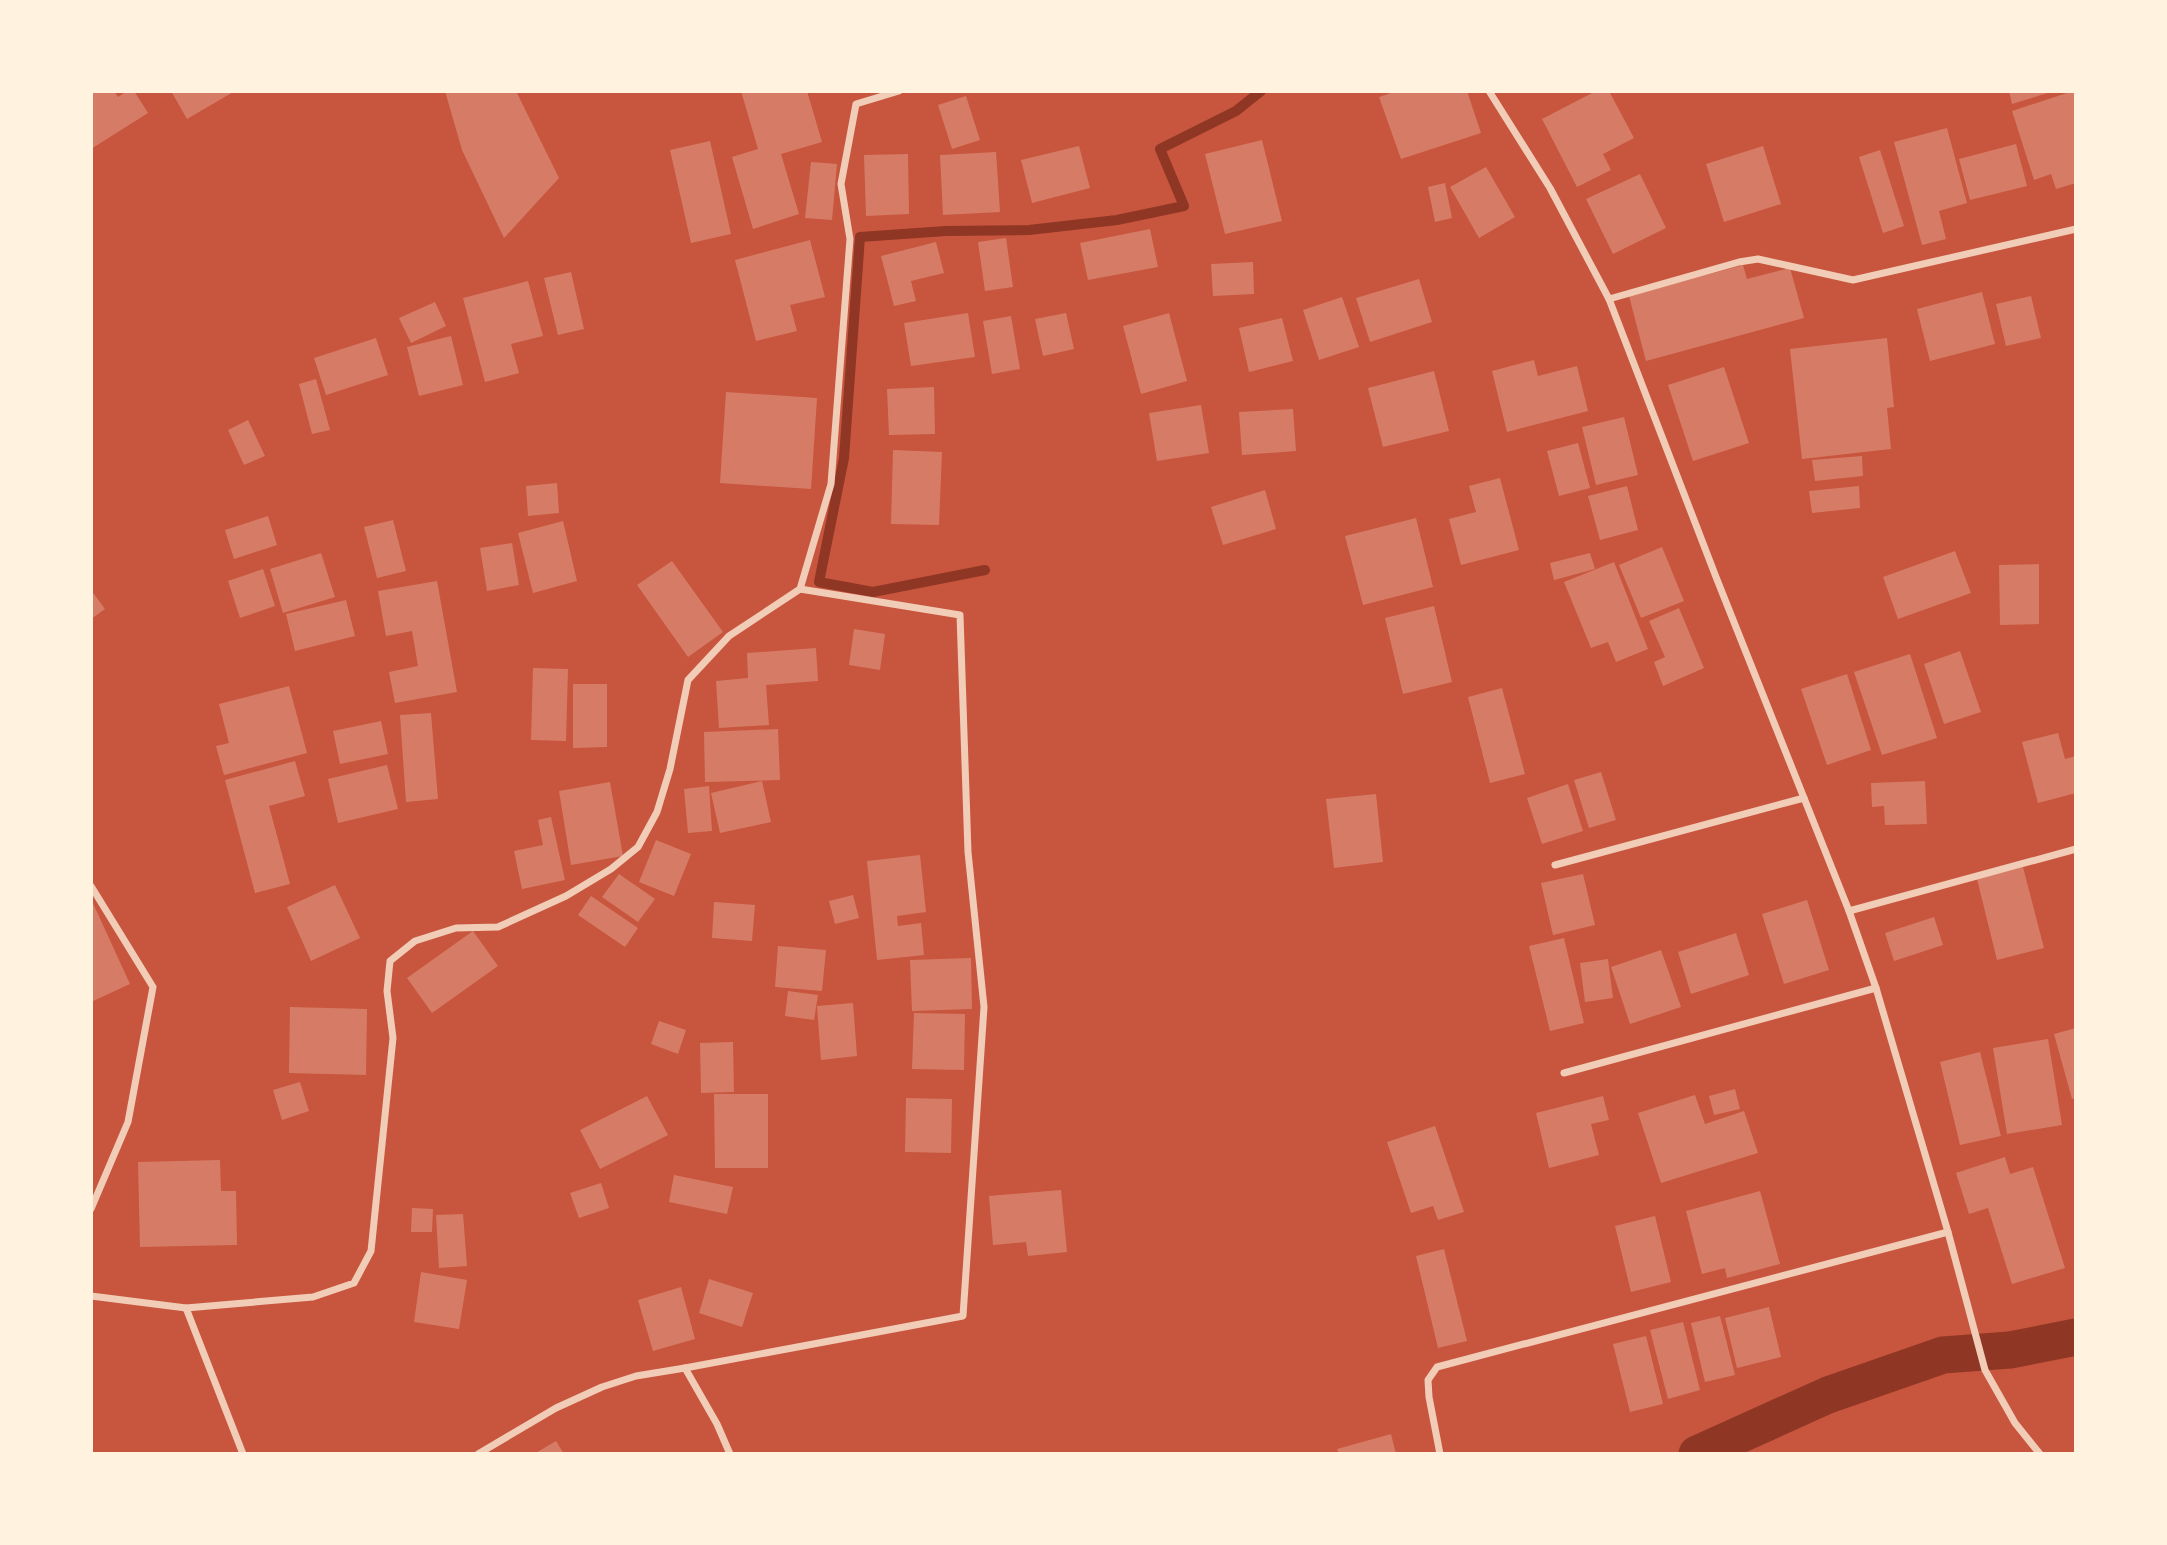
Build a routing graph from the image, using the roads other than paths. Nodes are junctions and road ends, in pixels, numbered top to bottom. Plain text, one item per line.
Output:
1 (899, 91) edge
2 (1489, 91) edge
3 (2076, 229) edge
4 (1609, 299) junction
5 (800, 589) junction
6 (1804, 798) junction
7 (2076, 849) edge
8 (1555, 865) dead end
9 (91, 886) edge
10 (1849, 911) junction
11 (1875, 988) junction
12 (1563, 1073) dead end
13 (91, 1209) edge
14 (1948, 1233) junction
15 (91, 1296) edge
16 (186, 1308) junction
17 (685, 1368) junction
18 (243, 1454) edge
19 (480, 1454) edge
20 (730, 1454) edge
21 (1440, 1454) edge
22 (2040, 1454) edge

1 - 5 street
2 - 4 street
3 - 4 street
4 - 6 street
5 - 16 street
5 - 17 street
6 - 8 street
6 - 10 street
7 - 10 street
9 - 13 street
10 - 11 street
11 - 12 street
11 - 14 street
14 - 21 street
14 - 22 street
15 - 16 street
16 - 18 street
17 - 19 street
17 - 20 street

